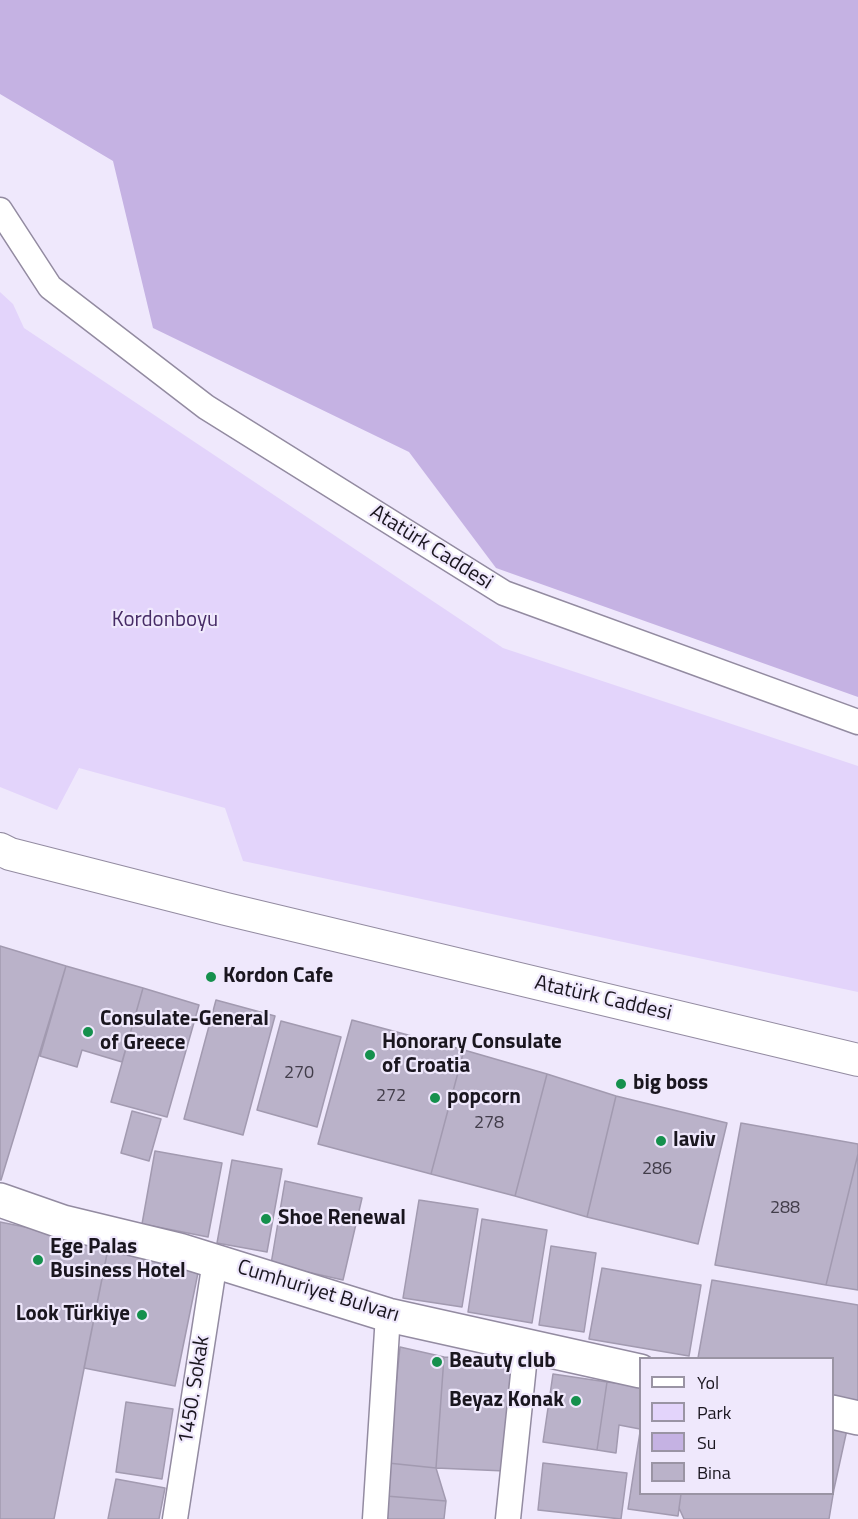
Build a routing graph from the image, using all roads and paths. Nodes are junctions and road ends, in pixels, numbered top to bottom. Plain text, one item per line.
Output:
1 (0, 210) edge
2 (858, 722) edge
3 (3, 861) edge
4 (858, 1060) edge
5 (0, 1200) edge
6 (215, 1261) junction
7 (388, 1315) junction
8 (526, 1346) junction
9 (639, 1371) edge
10 (834, 1412) edge
11 (858, 1418) edge
12 (175, 1519) edge
13 (375, 1519) edge
14 (508, 1519) edge

1 - 2 street, Atatürk Caddesi
3 - 4 street, Atatürk Caddesi
5 - 6 street, Cumhuriyet Bulvarı
6 - 7 street, Cumhuriyet Bulvarı
6 - 12 street, 1450. Sokak
7 - 8 street, Cumhuriyet Bulvarı
7 - 13 street
8 - 9 street, Cumhuriyet Bulvarı
8 - 14 street
10 - 11 street

